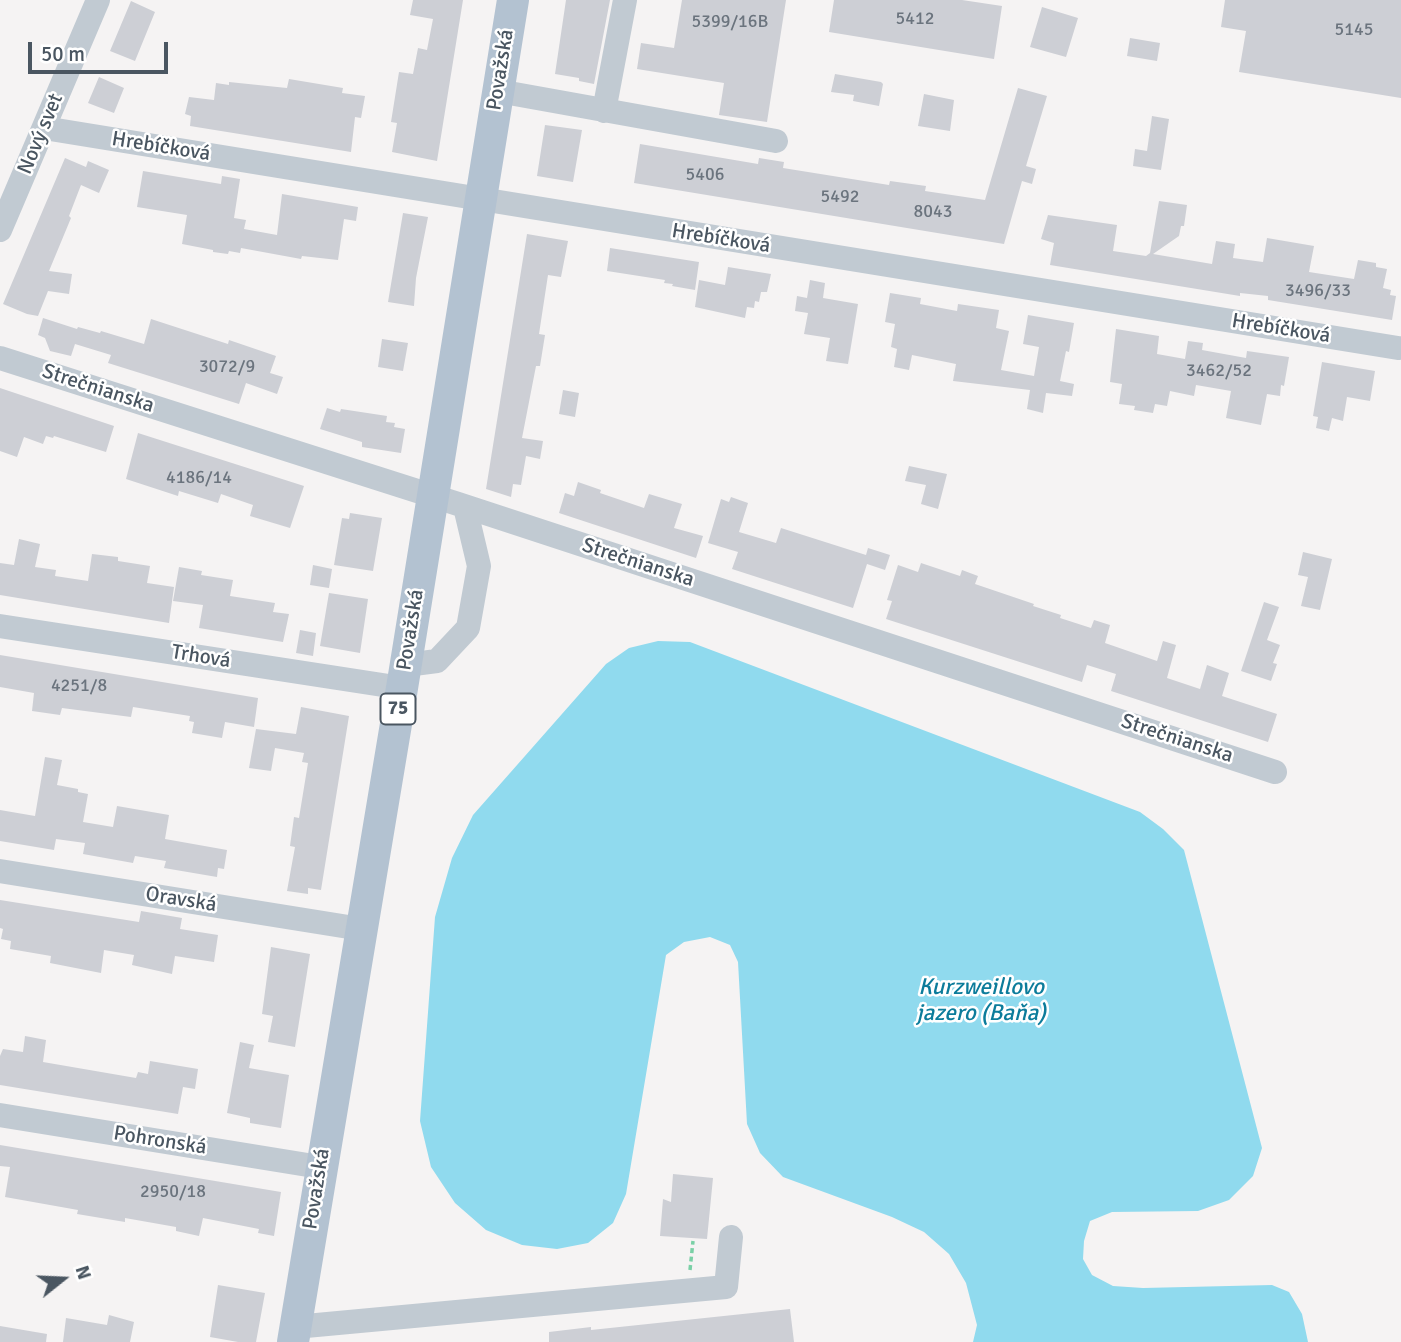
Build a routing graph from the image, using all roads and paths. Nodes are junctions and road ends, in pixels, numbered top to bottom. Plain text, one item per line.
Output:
1 (98, 0) edge
2 (513, 0) edge
3 (625, 0) edge
4 (498, 91) junction
5 (604, 111) junction
6 (44, 128) junction
7 (776, 141) dead end
8 (480, 200) junction
9 (0, 230) edge
10 (1398, 348) dead end
11 (0, 358) edge
12 (433, 496) junction
13 (465, 507) junction
14 (0, 626) edge
15 (404, 676) junction
16 (1275, 772) dead end
17 (0, 871) edge
18 (361, 929) junction
19 (0, 1115) edge
20 (320, 1167) junction
21 (731, 1237) dead end
22 (693, 1241) dead end
23 (687, 1290) junction
24 (294, 1334) edge

1 - 6 street, Nový svet
2 - 4 main road, Považská / 75
3 - 5 street
4 - 5 street
4 - 8 main road, Považská / 75
5 - 7 street
6 - 8 street, Hrebíčková
6 - 9 street, Nový svet
8 - 10 street, Hrebíčková
8 - 12 main road, Považská / 75
11 - 12 street, Strečnianska
12 - 13 street, Strečnianska
12 - 15 main road, Považská / 75
13 - 15 street
13 - 16 street, Strečnianska
14 - 15 street, Trhová
15 - 18 main road, Považská / 75
17 - 18 street, Oravská
18 - 20 main road, Považská / 75
19 - 20 street, Pohronská
20 - 24 main road, Považská / 75
21 - 23 street
22 - 23 path
23 - 24 street

